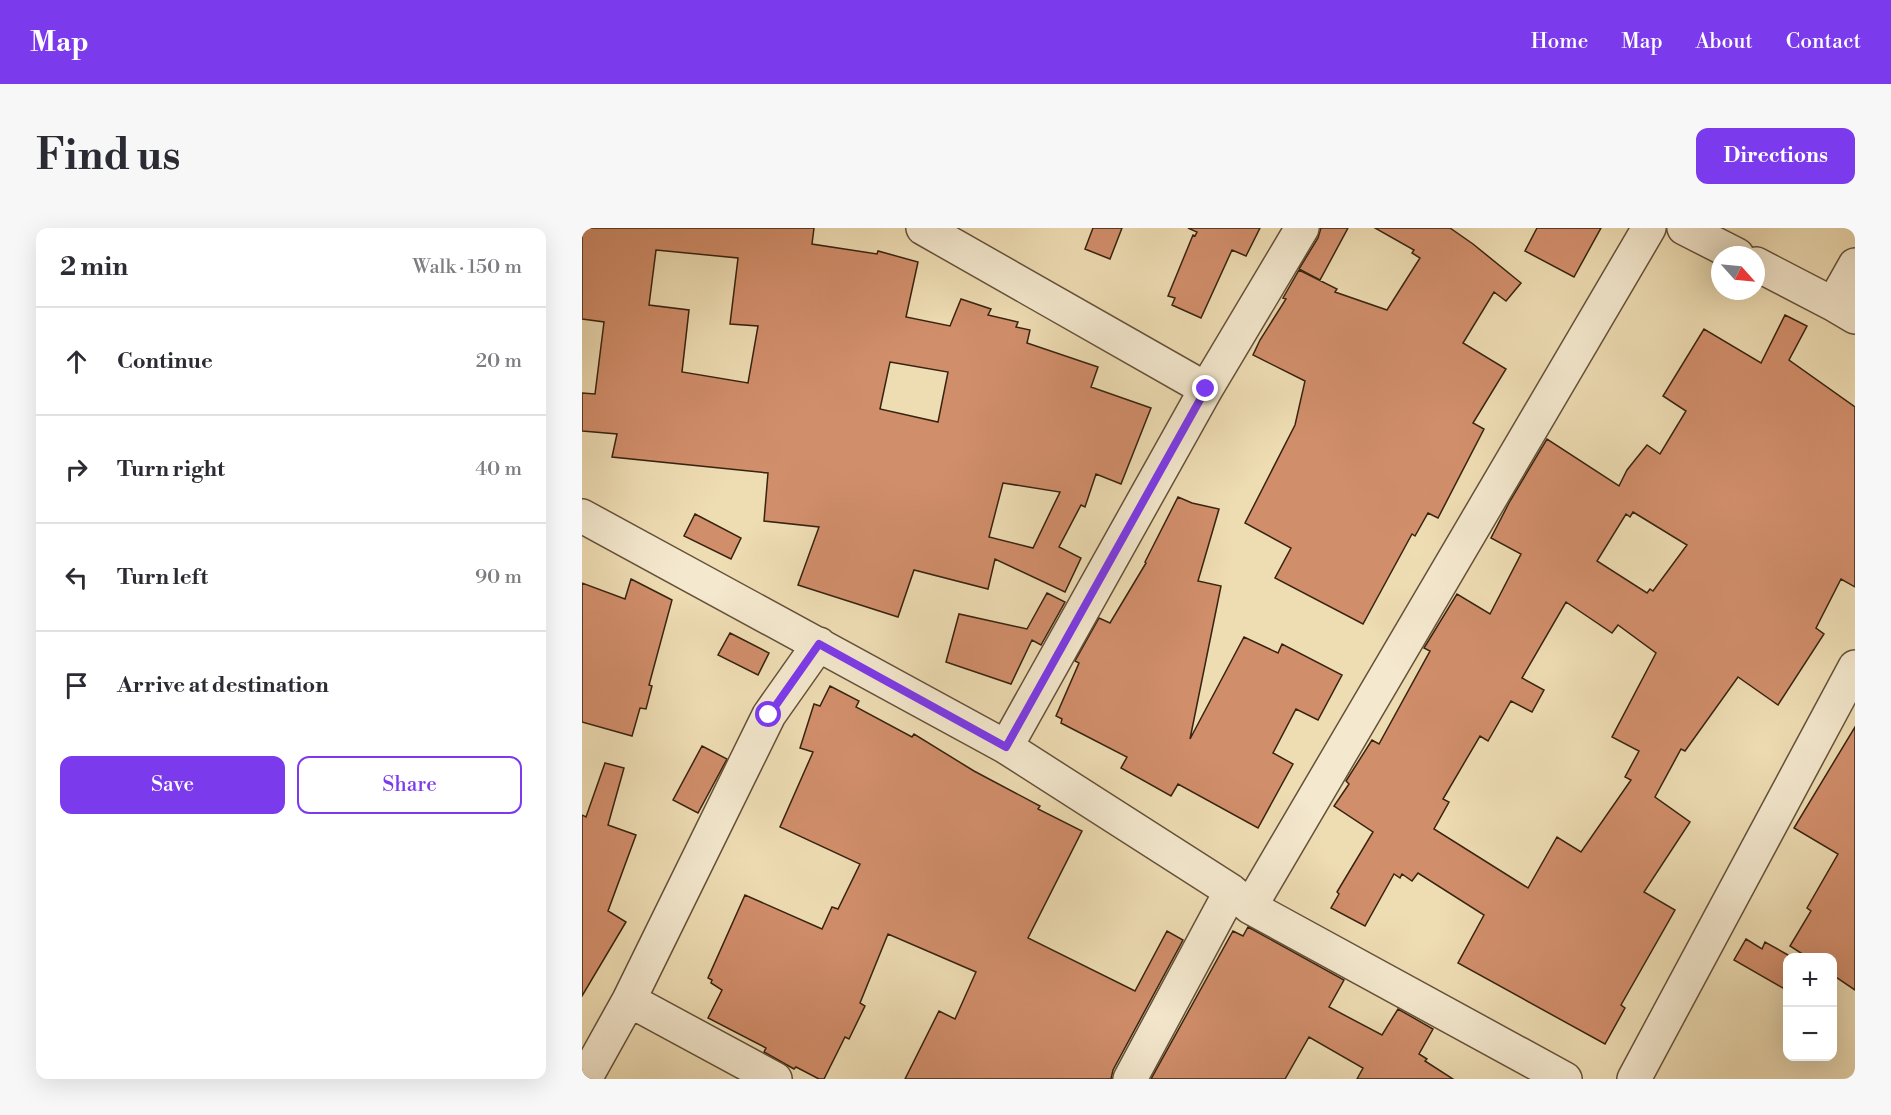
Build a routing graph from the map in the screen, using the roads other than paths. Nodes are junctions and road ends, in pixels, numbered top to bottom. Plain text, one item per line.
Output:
1 (923, 228) edge
2 (1302, 228) edge
3 (1649, 228) edge
4 (1684, 228) edge
5 (1719, 246) edge
6 (1855, 265) edge
7 (1765, 269) edge
8 (1844, 310) edge
9 (1206, 389) junction
10 (582, 516) edge
11 (819, 644) junction
12 (1855, 667) edge
13 (1006, 747) junction
14 (1241, 899) junction
15 (629, 999) junction
16 (585, 1079) edge
17 (775, 1079) edge
18 (1130, 1079) edge
19 (1565, 1079) edge
20 (1634, 1079) edge

1 - 9 street
2 - 9 street
3 - 14 street
4 - 5 street
6 - 8 street
7 - 8 street
9 - 13 street
10 - 11 street
11 - 13 street
11 - 15 street
12 - 20 street
13 - 14 street
14 - 18 street
14 - 19 street
15 - 16 street
15 - 17 street

